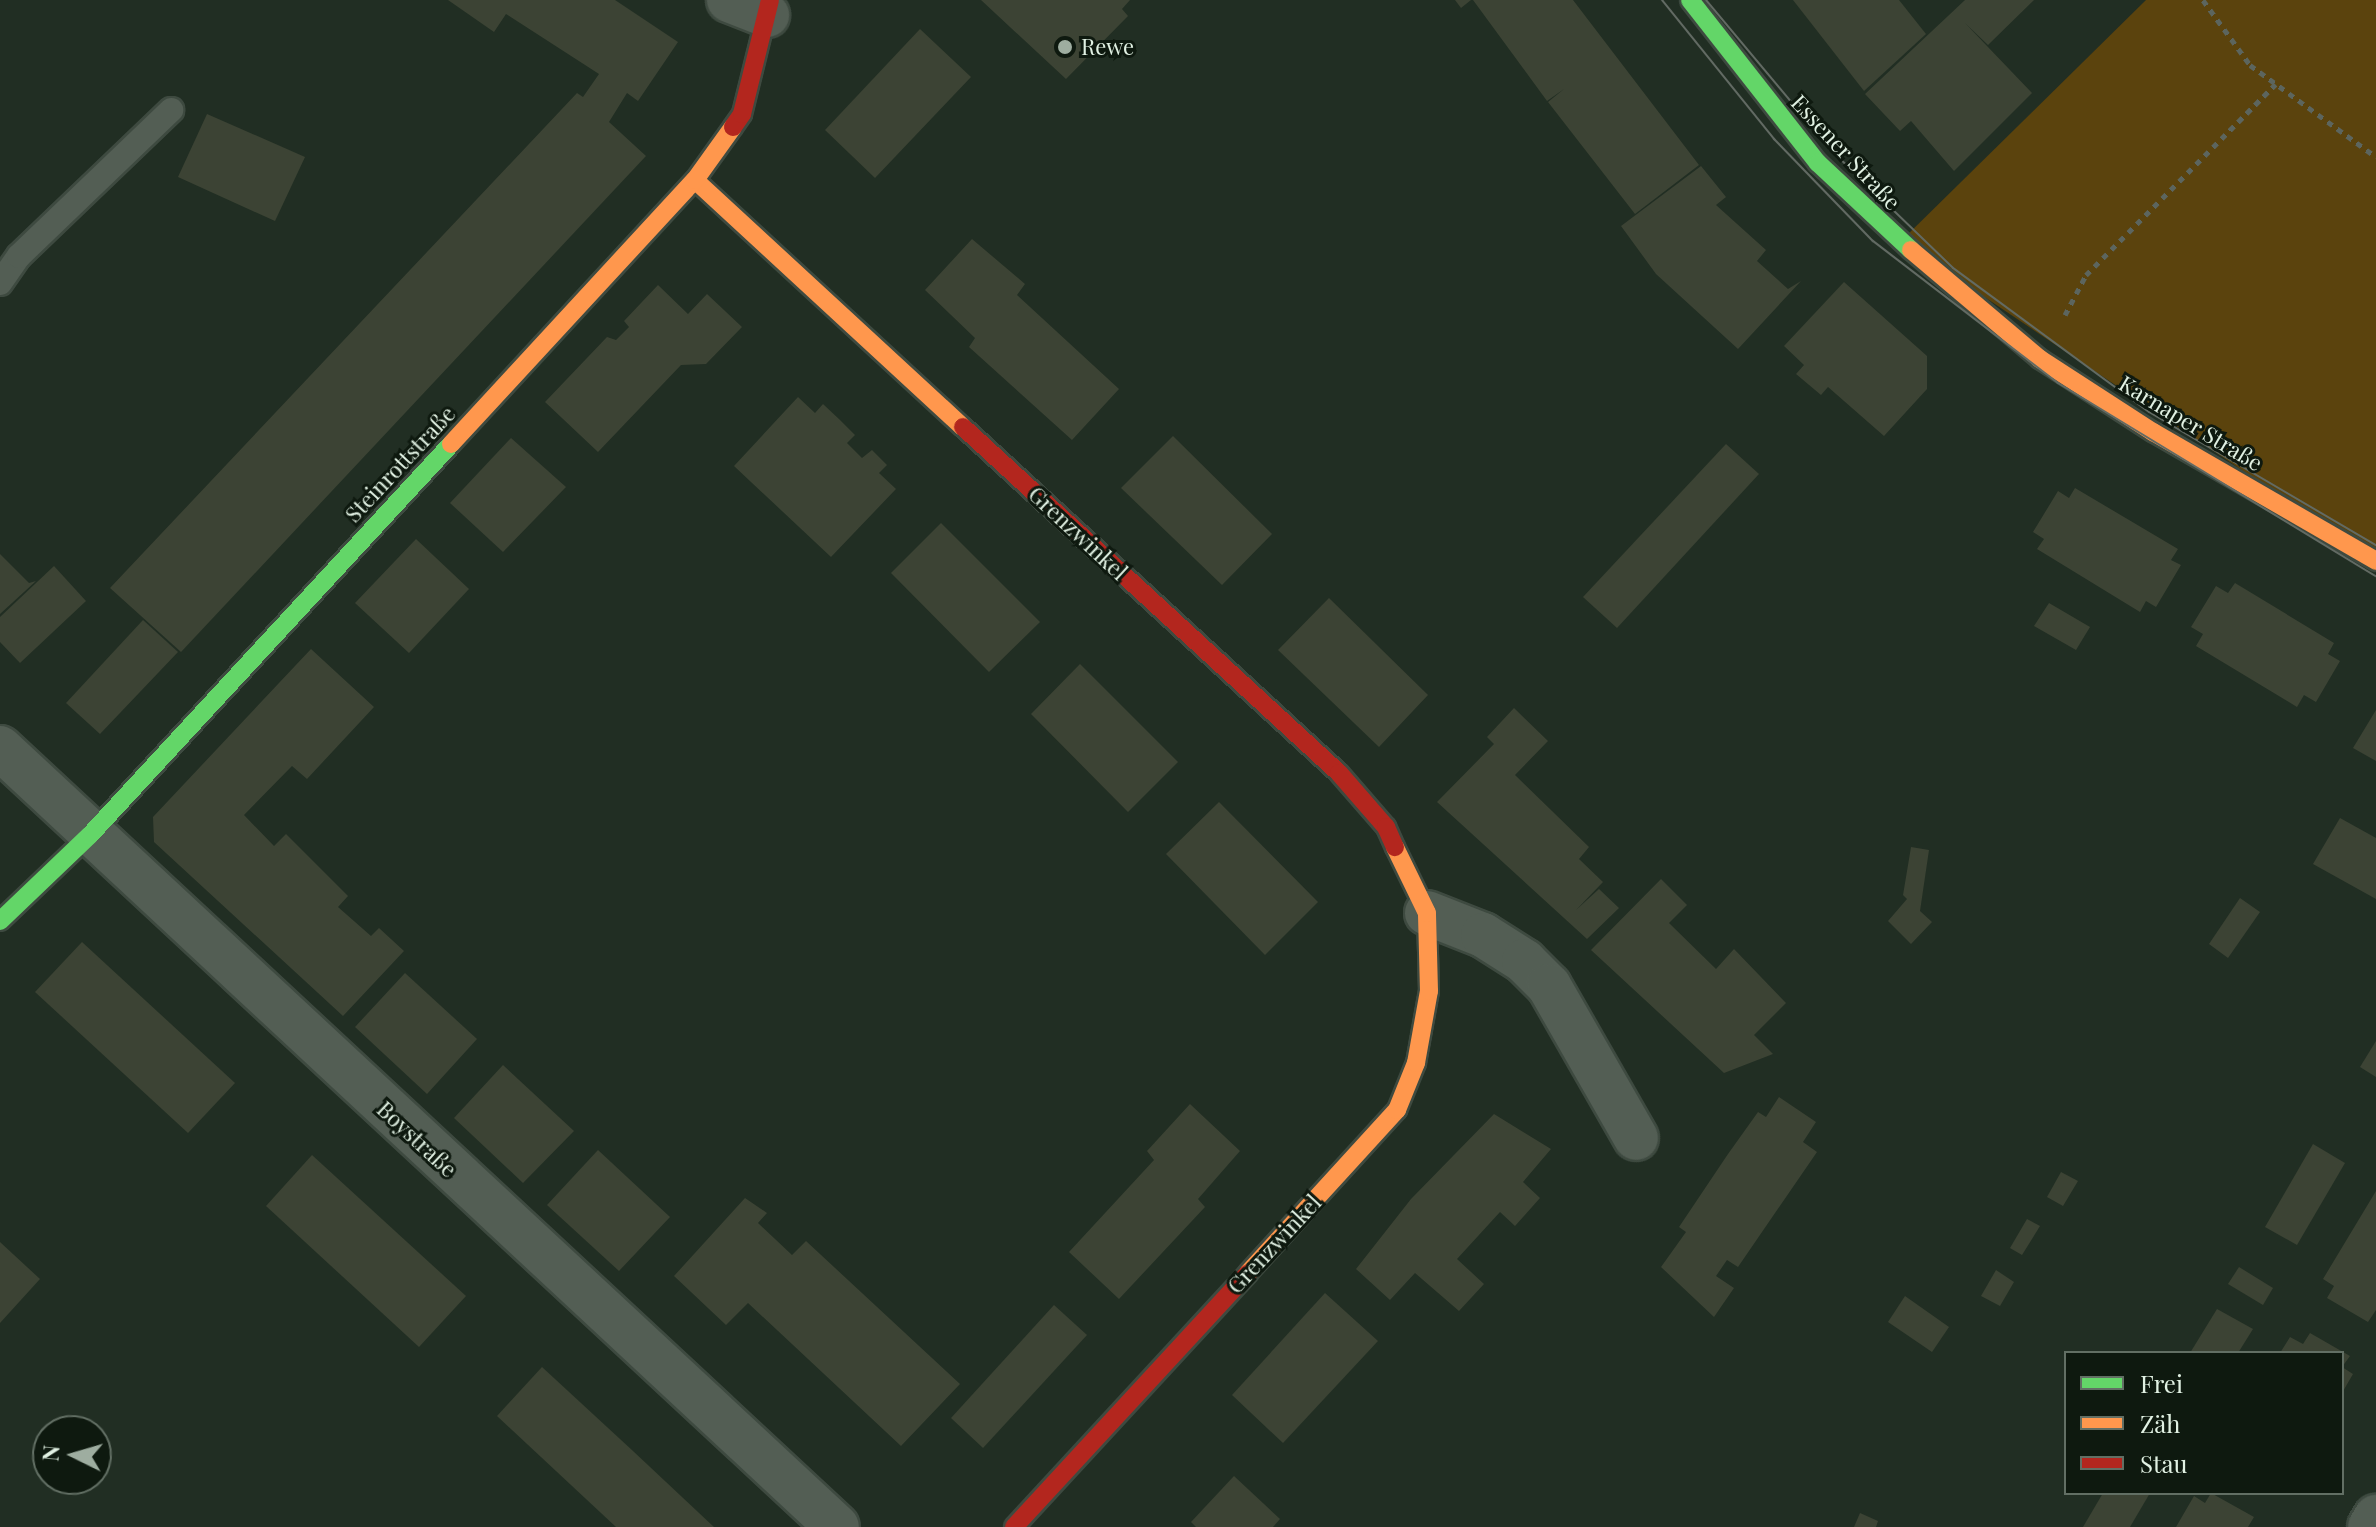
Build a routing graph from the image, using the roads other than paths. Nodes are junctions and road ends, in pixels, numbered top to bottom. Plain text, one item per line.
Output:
1 (1690, 0) edge
2 (755, 5) edge
3 (171, 110) dead end
4 (695, 180) junction
5 (0, 283) edge
6 (1988, 317) joint
7 (2376, 561) edge
8 (0, 748) edge
9 (90, 835) junction
10 (1427, 913) junction
11 (0, 921) edge
12 (1636, 1138) dead end
13 (2376, 1517) edge
14 (837, 1527) edge
15 (1014, 1527) edge
16 (2370, 1527) edge

1 - 6 street, Essener Straße
2 - 4 street, Steinrottstraße
3 - 5 lane
4 - 9 street, Steinrottstraße
4 - 10 street, Grenzwinkel
6 - 7 street, Karnaper Straße
8 - 9 street, Boystraße
9 - 11 street, Steinrottstraße
9 - 14 street, Boystraße
10 - 12 street
10 - 15 street, Grenzwinkel
13 - 16 street

